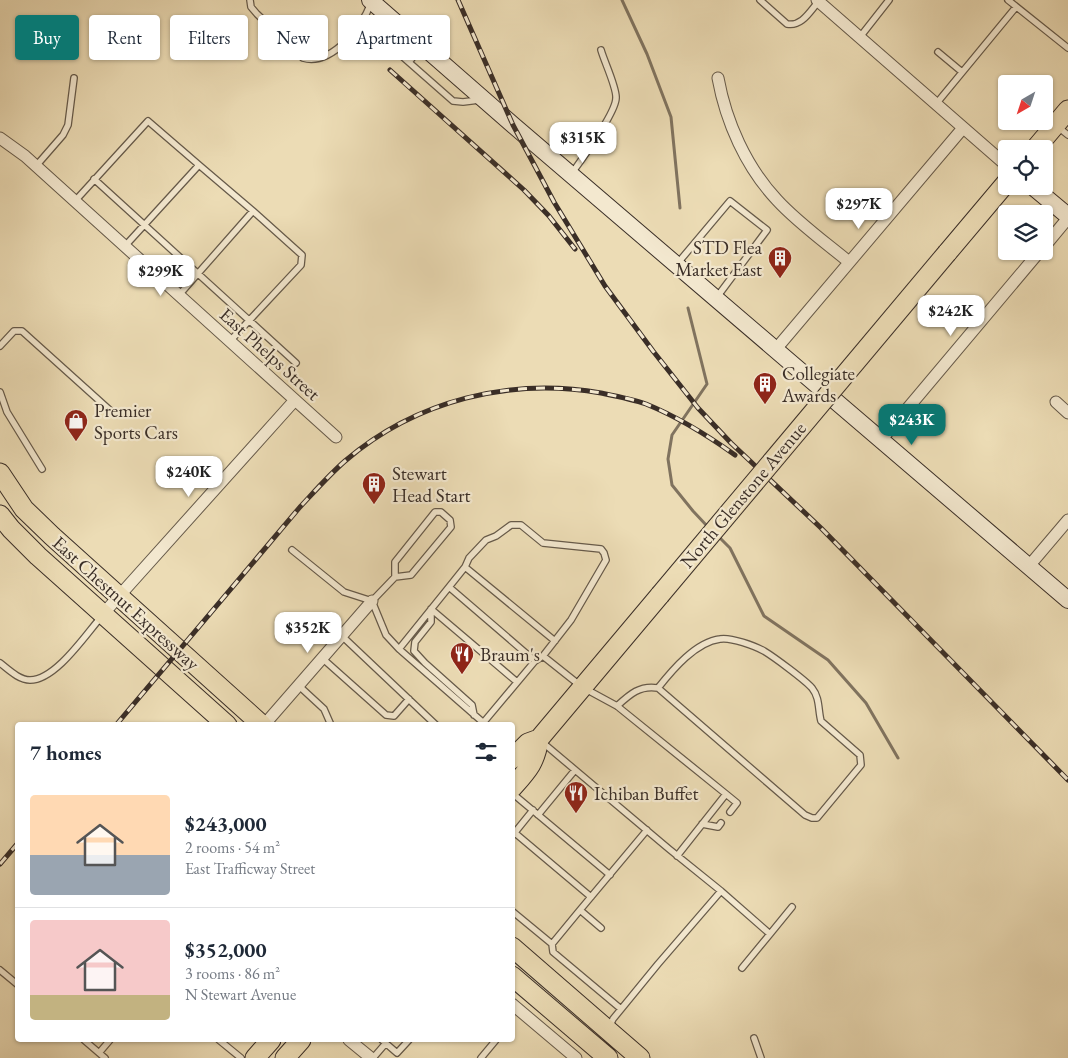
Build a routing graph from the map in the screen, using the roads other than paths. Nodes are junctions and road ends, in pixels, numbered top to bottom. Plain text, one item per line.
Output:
1 (250, 0) edge
2 (760, 0) edge
3 (889, 0) edge
4 (1008, 0) edge
5 (371, 1) edge
6 (818, 1) edge
7 (1016, 7) junction
8 (366, 15) edge
9 (387, 15) edge
10 (860, 37) junction
11 (338, 47) edge
12 (1068, 48) edge
13 (601, 50) dead end
14 (938, 52) dead end
15 (407, 60) edge
16 (438, 60) edge
17 (409, 62) joint
18 (962, 72) junction
19 (74, 78) dead end
20 (718, 78) dead end
21 (483, 99) junction
22 (936, 104) junction
23 (1068, 110) edge
24 (963, 128) junction
25 (1062, 130) edge
26 (0, 138) edge
27 (1048, 140) edge
28 (998, 158) edge
29 (199, 165) junction
30 (36, 166) junction
31 (571, 174) junction
32 (94, 179) junction
33 (998, 192) edge
34 (1042, 195) edge
35 (75, 201) junction
36 (253, 211) junction
37 (1068, 217) edge
38 (144, 225) junction
39 (1053, 236) edge
40 (125, 246) junction
41 (1032, 260) edge
42 (849, 262) junction
43 (676, 264) junction
44 (198, 273) junction
45 (179, 295) junction
46 (716, 298) junction
47 (249, 320) junction
48 (230, 341) junction
49 (0, 346) edge
50 (776, 349) junction
51 (296, 363) dead end
52 (0, 392) edge
53 (295, 400) junction
54 (1056, 402) dead end
55 (113, 413) dead end
56 (1068, 413) edge
57 (336, 437) dead end
58 (881, 440) junction
59 (42, 470) dead end
60 (0, 473) edge
61 (0, 515) edge
62 (1068, 520) edge
63 (292, 550) dead end
64 (1029, 566) junction
65 (465, 567) junction
66 (395, 577) junction
67 (449, 587) junction
68 (118, 598) junction
69 (1068, 600) edge
70 (372, 601) junction
71 (431, 610) junction
72 (103, 614) junction
73 (342, 636) junction
74 (555, 641) junction
75 (399, 649) junction
76 (543, 656) junction
77 (322, 658) junction
78 (535, 661) junction
79 (0, 663) edge
80 (517, 682) junction
81 (298, 685) junction
82 (582, 688) junction
83 (658, 688) junction
84 (409, 699) junction
85 (617, 706) junction
86 (474, 714) junction
87 (224, 722) edge
88 (260, 722) edge
89 (266, 722) edge
90 (330, 722) edge
91 (433, 722) edge
92 (483, 722) edge
93 (487, 722) edge
94 (539, 739) junction
95 (515, 754) edge
96 (575, 770) junction
97 (515, 785) edge
98 (726, 794) junction
99 (515, 795) edge
100 (535, 812) junction
101 (730, 812) dead end
102 (722, 823) dead end
103 (702, 824) junction
104 (647, 830) junction
105 (515, 833) edge
106 (515, 835) edge
107 (677, 856) junction
108 (610, 875) junction
109 (722, 891) junction
110 (591, 896) junction
111 (792, 907) dead end
112 (580, 910) junction
113 (515, 913) edge
114 (602, 928) dead end
115 (770, 934) junction
116 (515, 939) edge
117 (552, 944) junction
118 (515, 951) edge
119 (742, 968) dead end
120 (0, 970) edge
121 (515, 979) edge
122 (15, 982) edge
123 (515, 1007) edge
124 (621, 1010) junction
125 (610, 1032) junction
126 (754, 1038) dead end
127 (86, 1042) edge
128 (108, 1042) edge
129 (222, 1042) edge
130 (268, 1042) edge
131 (352, 1042) edge
132 (384, 1042) edge
133 (407, 1042) edge
134 (494, 1042) edge
135 (99, 1053) junction
136 (105, 1058) edge
137 (242, 1058) edge
138 (255, 1058) edge
139 (372, 1058) edge
140 (481, 1058) edge
141 (576, 1058) edge
142 (608, 1058) edge
143 (640, 1058) edge
144 (762, 1058) edge

1 - 11 lane
2 - 6 lane
3 - 10 lane
4 - 7 lane
5 - 8 lane
5 - 9 main road
6 - 10 street
7 - 12 lane
7 - 18 lane
10 - 22 street
13 - 31 lane
14 - 18 lane
15 - 17 lane
16 - 21 main road
17 - 21 lane
18 - 22 lane
19 - 30 lane
20 - 42 street
21 - 31 main road
22 - 24 street
23 - 25 main road
24 - 28 street
24 - 42 street
25 - 27 main road
26 - 30 street, East Phelps Street
29 - 32 lane
29 - 36 lane
29 - 38 lane
30 - 35 street, East Phelps Street
31 - 43 main road
32 - 35 lane
32 - 38 lane
33 - 82 main road, North Glenstone Avenue, bridge
34 - 37 main road
35 - 40 street, East Phelps Street
36 - 44 lane
36 - 47 lane
37 - 39 street
38 - 40 lane
38 - 44 lane
40 - 45 street, East Phelps Street
41 - 58 street
42 - 50 street
43 - 46 main road
43 - 46 lane
44 - 45 lane
44 - 47 lane
45 - 48 street, East Phelps Street
46 - 50 main road
47 - 48 lane
47 - 51 lane
48 - 53 street, East Phelps Street
49 - 55 lane
50 - 58 main road
52 - 59 lane
53 - 57 street, East Phelps Street
53 - 68 street
54 - 56 street
58 - 64 main road
60 - 68 main road, East Chestnut Expressway
61 - 72 main road, East Chestnut Expressway
62 - 64 street
63 - 70 lane
64 - 69 main road
65 - 67 lane
65 - 74 lane
65 - 74 lane
66 - 66 lane
66 - 70 lane
67 - 71 lane
67 - 78 lane
68 - 72 street
68 - 88 main road, East Chestnut Expressway
70 - 73 street
70 - 75 lane
71 - 75 lane
71 - 80 lane
71 - 86 lane
72 - 79 lane
72 - 87 main road, East Chestnut Expressway
73 - 77 street
73 - 84 lane
74 - 76 lane
75 - 86 lane
76 - 78 lane
76 - 82 lane
77 - 81 street
77 - 84 lane
78 - 80 lane
80 - 93 lane
81 - 89 street
81 - 90 lane
82 - 85 lane
82 - 94 main road, North Glenstone Avenue
83 - 83 lane
83 - 85 lane
84 - 91 lane
85 - 98 lane
86 - 92 lane
94 - 95 main road, North Glenstone Avenue
94 - 96 lane
94 - 97 main road, North Glenstone Avenue
96 - 100 lane
96 - 104 lane
98 - 101 lane
98 - 103 lane
99 - 100 lane
100 - 105 lane
100 - 108 lane
102 - 103 lane
103 - 107 lane
104 - 107 lane
104 - 108 lane
106 - 110 lane
107 - 109 lane
108 - 110 lane
109 - 115 lane
109 - 124 lane
110 - 112 lane
111 - 115 lane
112 - 114 lane
112 - 117 lane
113 - 117 lane
115 - 119 lane
116 - 125 main road
117 - 124 lane
118 - 125 main road
120 - 122 lane
121 - 142 main road
123 - 141 street
124 - 125 lane
125 - 143 main road
126 - 144 lane
127 - 135 lane
128 - 135 lane
129 - 137 lane
130 - 138 main road
131 - 139 street
132 - 133 lane
132 - 139 lane
134 - 140 lane
135 - 136 lane

